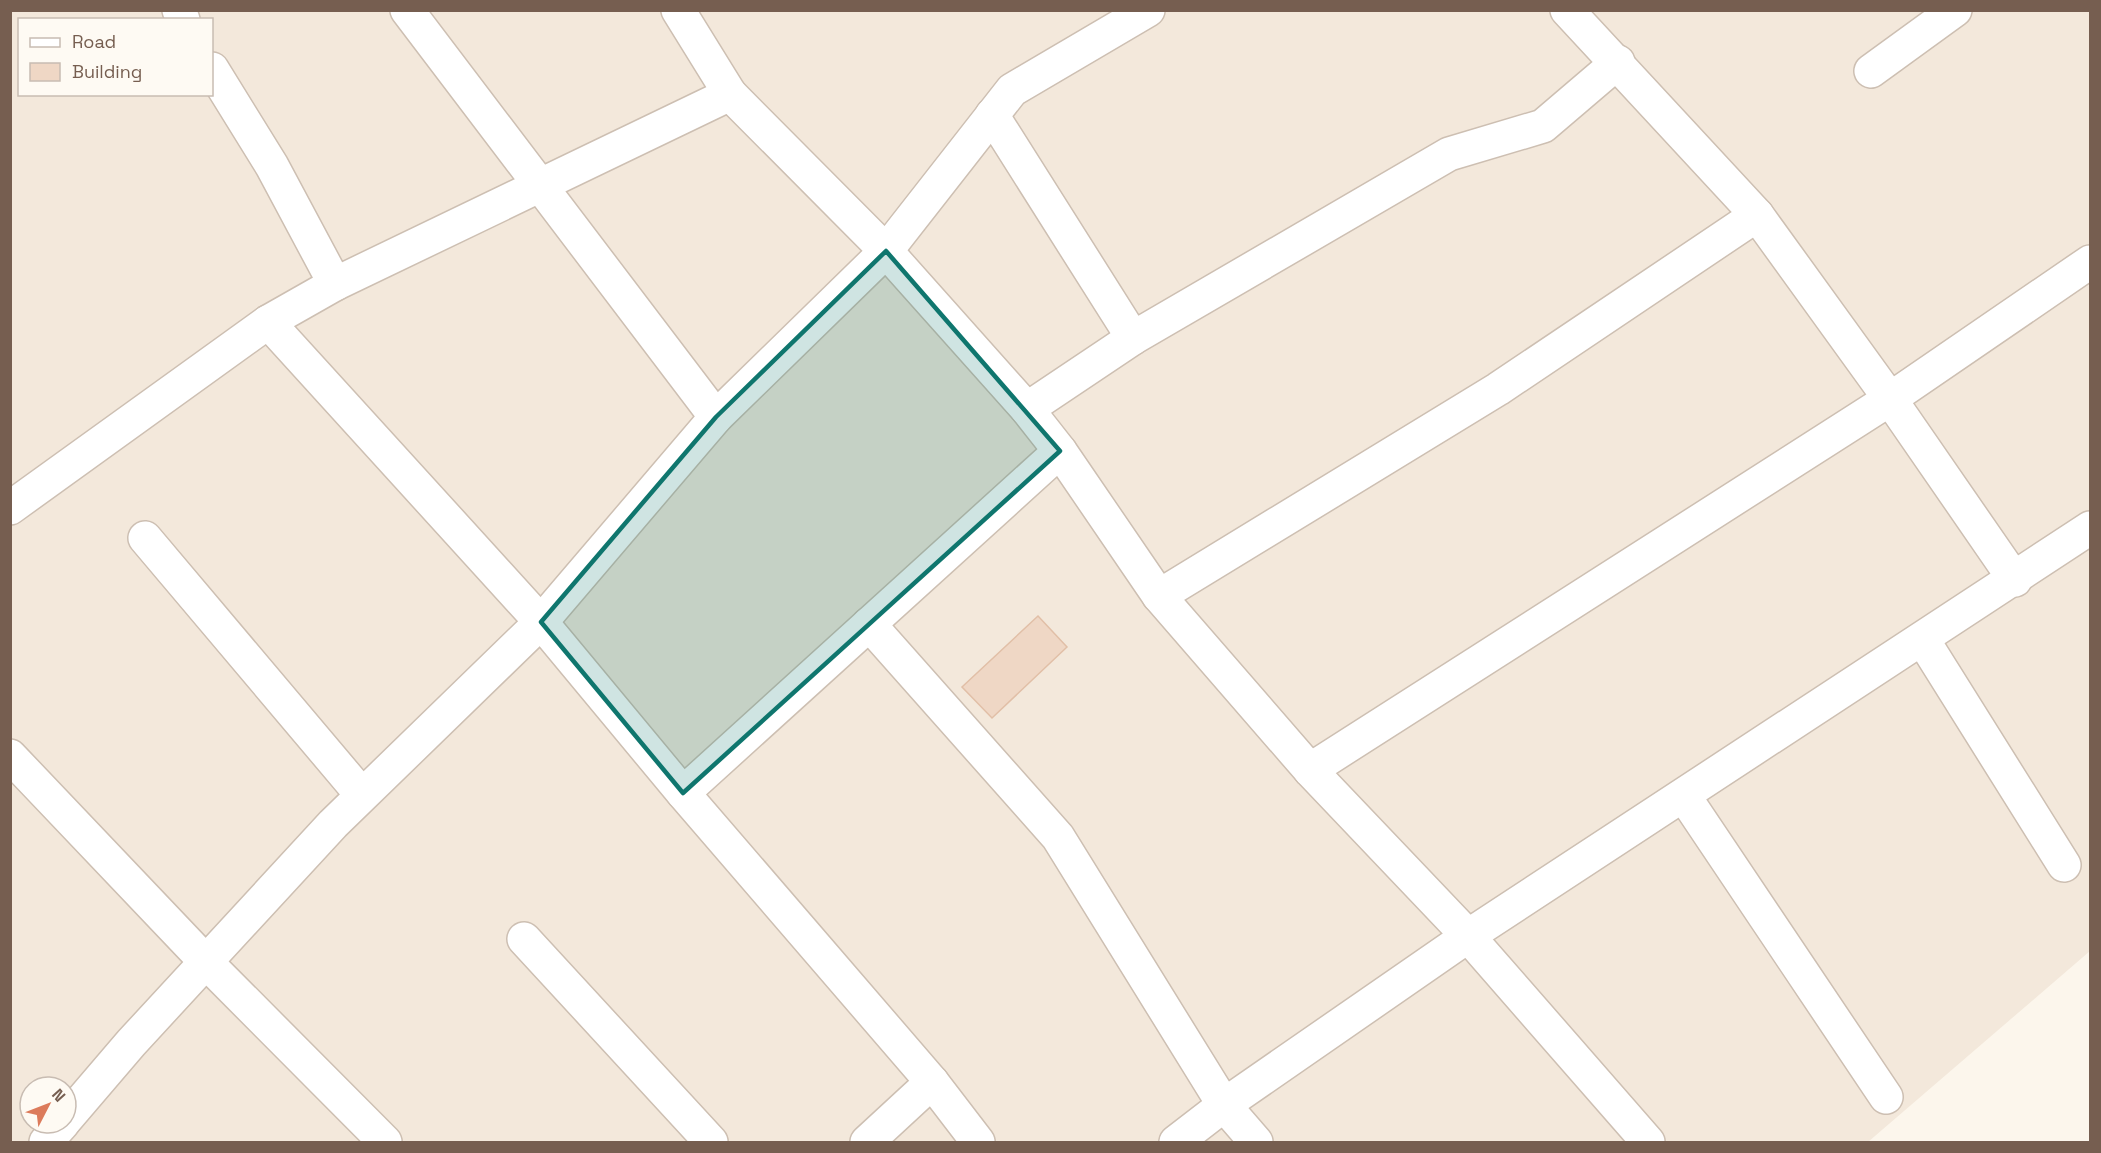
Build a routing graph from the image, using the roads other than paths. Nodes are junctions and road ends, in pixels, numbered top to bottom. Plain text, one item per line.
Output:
1 (408, 10) edge
2 (678, 10) edge
3 (1148, 10) edge
4 (1567, 10) edge
5 (1955, 10) edge
6 (1618, 62) junction
7 (213, 71) edge
8 (1871, 71) dead end
9 (730, 94) junction
10 (992, 115) junction
11 (538, 186) junction
12 (1757, 215) junction
13 (886, 250) junction
14 (2091, 262) edge
15 (334, 284) junction
16 (268, 322) junction
17 (1133, 338) junction
18 (1890, 399) junction
19 (1027, 409) junction
20 (716, 417) junction
21 (1060, 452) junction
22 (10, 508) edge
23 (2091, 528) edge
24 (145, 538) dead end
25 (2015, 580) junction
26 (1160, 596) junction
27 (541, 622) junction
28 (869, 624) junction
29 (1923, 640) junction
30 (10, 756) edge
31 (1310, 770) junction
32 (683, 793) junction
33 (362, 795) junction
34 (1684, 796) junction
35 (2064, 865) dead end
36 (1468, 936) junction
37 (524, 939) dead end
38 (206, 962) junction
39 (932, 1082) junction
40 (1886, 1096) dead end
41 (1224, 1105) junction
42 (78, 1106) edge
43 (385, 1143) edge
44 (711, 1143) edge
45 (867, 1143) edge
46 (978, 1143) edge
47 (1176, 1143) edge
48 (1256, 1143) edge
49 (1648, 1143) edge

1 - 11 street
2 - 9 street
3 - 10 street
4 - 6 street
5 - 8 street
6 - 12 street
6 - 17 street
7 - 15 street
9 - 11 street
9 - 13 street
10 - 13 street
10 - 17 street
11 - 15 street
11 - 20 street
12 - 18 street
12 - 26 street
13 - 19 street
13 - 20 street
14 - 18 street
15 - 16 street
16 - 22 street
16 - 27 street
17 - 19 street
18 - 25 street
18 - 31 street
19 - 21 street
20 - 27 street
21 - 26 street
21 - 28 street
23 - 25 street
24 - 33 street
25 - 29 street
26 - 31 street
27 - 32 street
27 - 33 street
28 - 32 street
28 - 41 street
29 - 34 street
29 - 35 street
30 - 38 street
31 - 36 street
32 - 39 street
33 - 38 street
34 - 36 street
34 - 40 street
36 - 41 street
36 - 49 street
37 - 44 street
38 - 42 street
38 - 43 street
39 - 45 street
39 - 46 street
41 - 47 street
41 - 48 street

